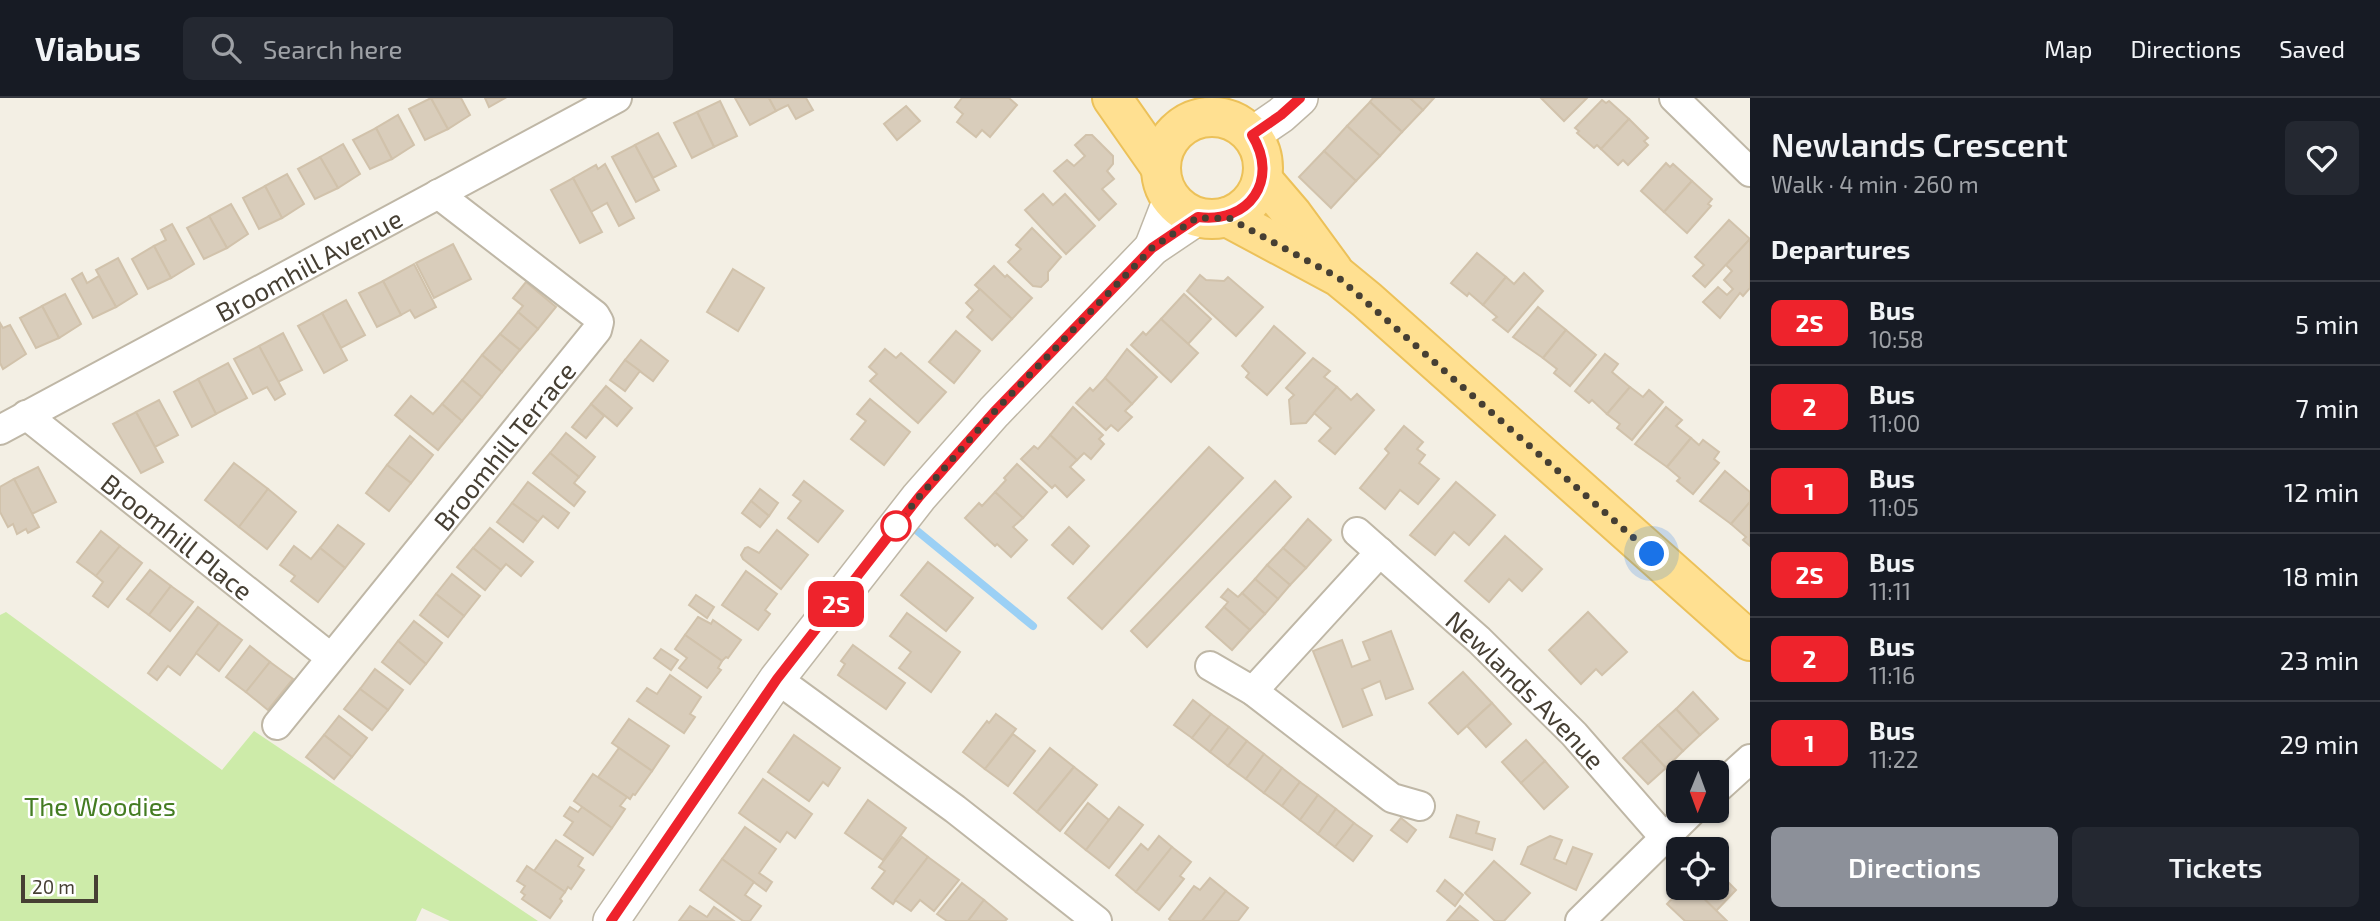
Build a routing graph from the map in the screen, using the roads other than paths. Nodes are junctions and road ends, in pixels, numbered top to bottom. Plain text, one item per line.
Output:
1 (617, 98) edge
2 (1112, 98) edge
3 (1172, 98) edge
4 (1300, 98) edge
5 (1674, 98) edge
6 (1206, 117) junction
7 (1252, 135) junction
8 (1750, 172) edge
9 (1262, 179) junction
10 (438, 194) junction
11 (1189, 201) junction
12 (1339, 278) junction
13 (26, 415) junction
14 (0, 429) edge
15 (1357, 532) dead end
16 (1380, 552) junction
17 (1750, 641) edge
18 (330, 657) junction
19 (1210, 666) dead end
20 (777, 679) junction
21 (1253, 691) junction
22 (277, 725) dead end
23 (1750, 759) edge
24 (1729, 778) edge
25 (1420, 806) dead end
26 (1679, 823) edge
27 (1664, 837) junction
28 (611, 921) edge
29 (1097, 921) edge
30 (1580, 921) edge

1 - 10 street, Broomhill Avenue
2 - 11 main road
3 - 6 main road
4 - 7 street
5 - 8 street
6 - 7 main road
6 - 11 main road
7 - 9 main road
9 - 11 main road
9 - 12 main road
10 - 13 street, Broomhill Avenue
10 - 18 street, Broomhill Terrace
11 - 12 main road
11 - 20 street
12 - 17 main road
13 - 14 street, Broomhill Avenue
13 - 18 street, Broomhill Place
15 - 16 street, Newlands Avenue
16 - 21 street
16 - 27 street, Newlands Avenue
18 - 22 street, Broomhill Terrace
19 - 21 street
20 - 28 street
20 - 29 street
21 - 25 street
23 - 24 street
26 - 27 street
27 - 30 street

